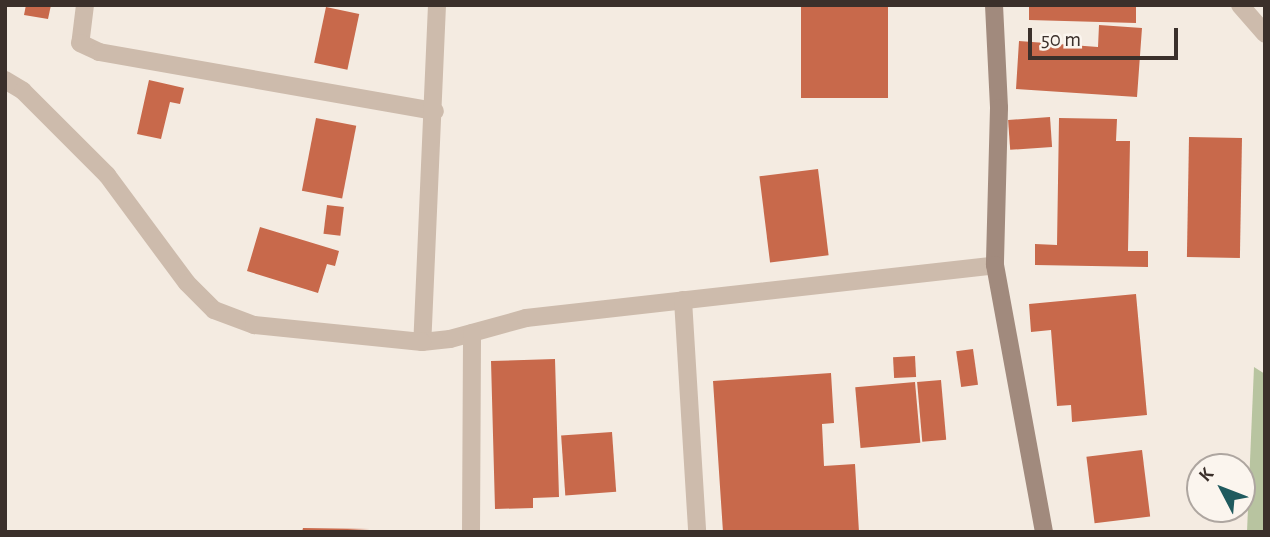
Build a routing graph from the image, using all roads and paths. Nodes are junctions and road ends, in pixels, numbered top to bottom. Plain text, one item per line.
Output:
1 (85, 5) edge
2 (437, 5) edge
3 (994, 5) edge
4 (1240, 5) edge
5 (1265, 34) edge
6 (5, 80) edge
7 (435, 111) junction
8 (995, 265) junction
9 (683, 300) junction
10 (472, 333) junction
11 (422, 342) junction
12 (471, 532) edge
13 (697, 532) edge
14 (1044, 532) edge

1 - 7 street
2 - 7 street
3 - 8 street
4 - 5 street
6 - 11 street
7 - 11 street
8 - 9 street
8 - 14 street
9 - 10 street
9 - 13 street
10 - 11 street
10 - 12 street

